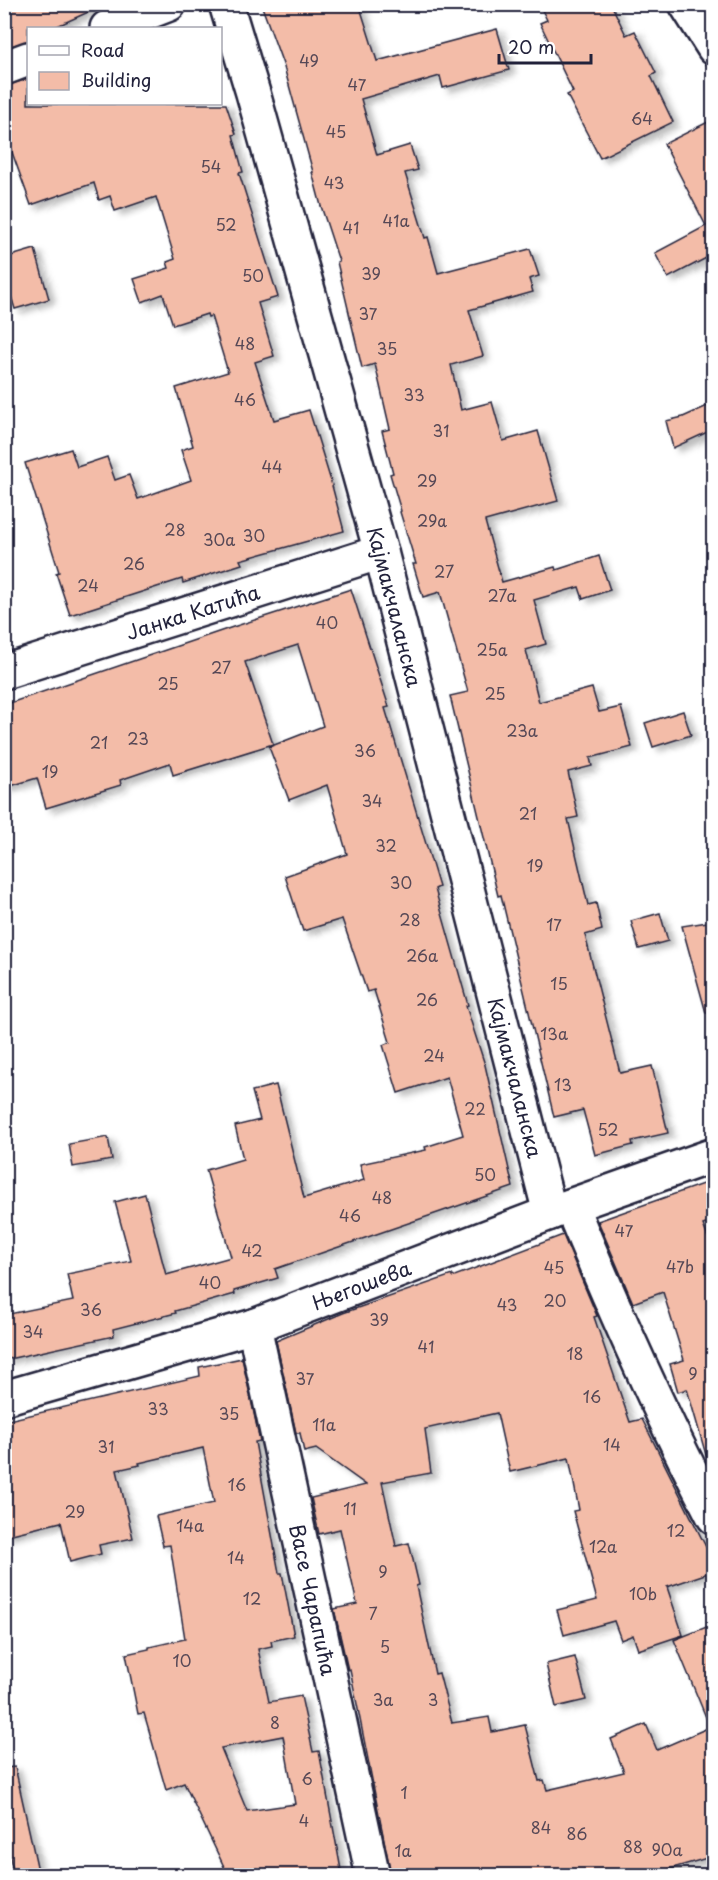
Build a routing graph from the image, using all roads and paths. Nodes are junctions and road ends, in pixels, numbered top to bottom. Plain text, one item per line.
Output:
1 (169, 4) edge
2 (226, 4) edge
3 (686, 4) edge
4 (110, 27) edge
5 (714, 48) edge
6 (27, 59) edge
7 (4, 68) edge
8 (381, 552) junction
9 (4, 672) edge
10 (714, 1155) edge
11 (560, 1210) junction
12 (254, 1326) junction
13 (4, 1398) edge
14 (714, 1517) edge
15 (373, 1875) edge

1 - 4 street
2 - 8 street, Кајмакчаланска
3 - 5 street
6 - 7 street
8 - 9 street, Јанка Катића
8 - 11 street, Кајмакчаланска
10 - 11 street, Његошева
11 - 12 street, Његошева
11 - 14 street, Кајмакчаланска
12 - 13 street, Његошева
12 - 15 street, Васе Чарапића

